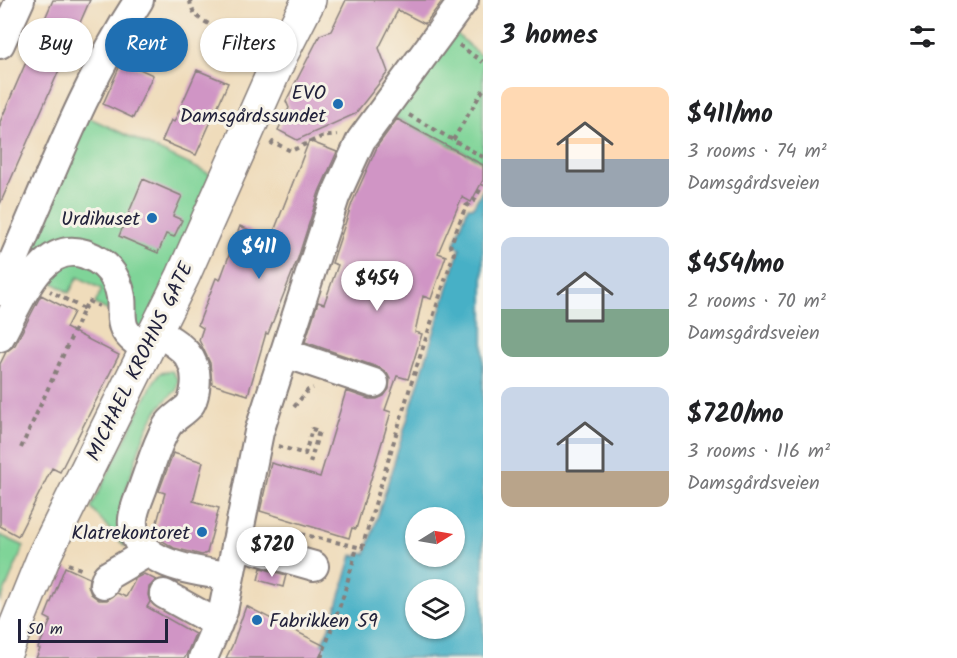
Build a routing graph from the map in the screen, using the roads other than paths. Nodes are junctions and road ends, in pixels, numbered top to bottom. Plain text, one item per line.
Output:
1 (20, 0) edge
2 (139, 0) edge
3 (309, 0) edge
4 (464, 0) edge
5 (0, 44) edge
6 (0, 291) edge
7 (0, 337) edge
8 (150, 339) junction
9 (285, 353) junction
10 (374, 383) dead end
11 (239, 532) junction
12 (148, 552) junction
13 (314, 566) dead end
14 (230, 576) junction
15 (104, 584) dead end
16 (164, 594) dead end
17 (218, 624) junction
18 (3, 658) edge
19 (203, 658) edge

1 - 5 street
2 - 6 street
3 - 8 main road, MICHAEL KROHNS GATE
4 - 9 street
7 - 8 street
8 - 12 street
8 - 18 main road, MICHAEL KROHNS GATE
9 - 10 street
9 - 11 street
11 - 13 street
11 - 14 street
12 - 14 street
12 - 15 street
14 - 17 street
16 - 17 street
17 - 19 street

